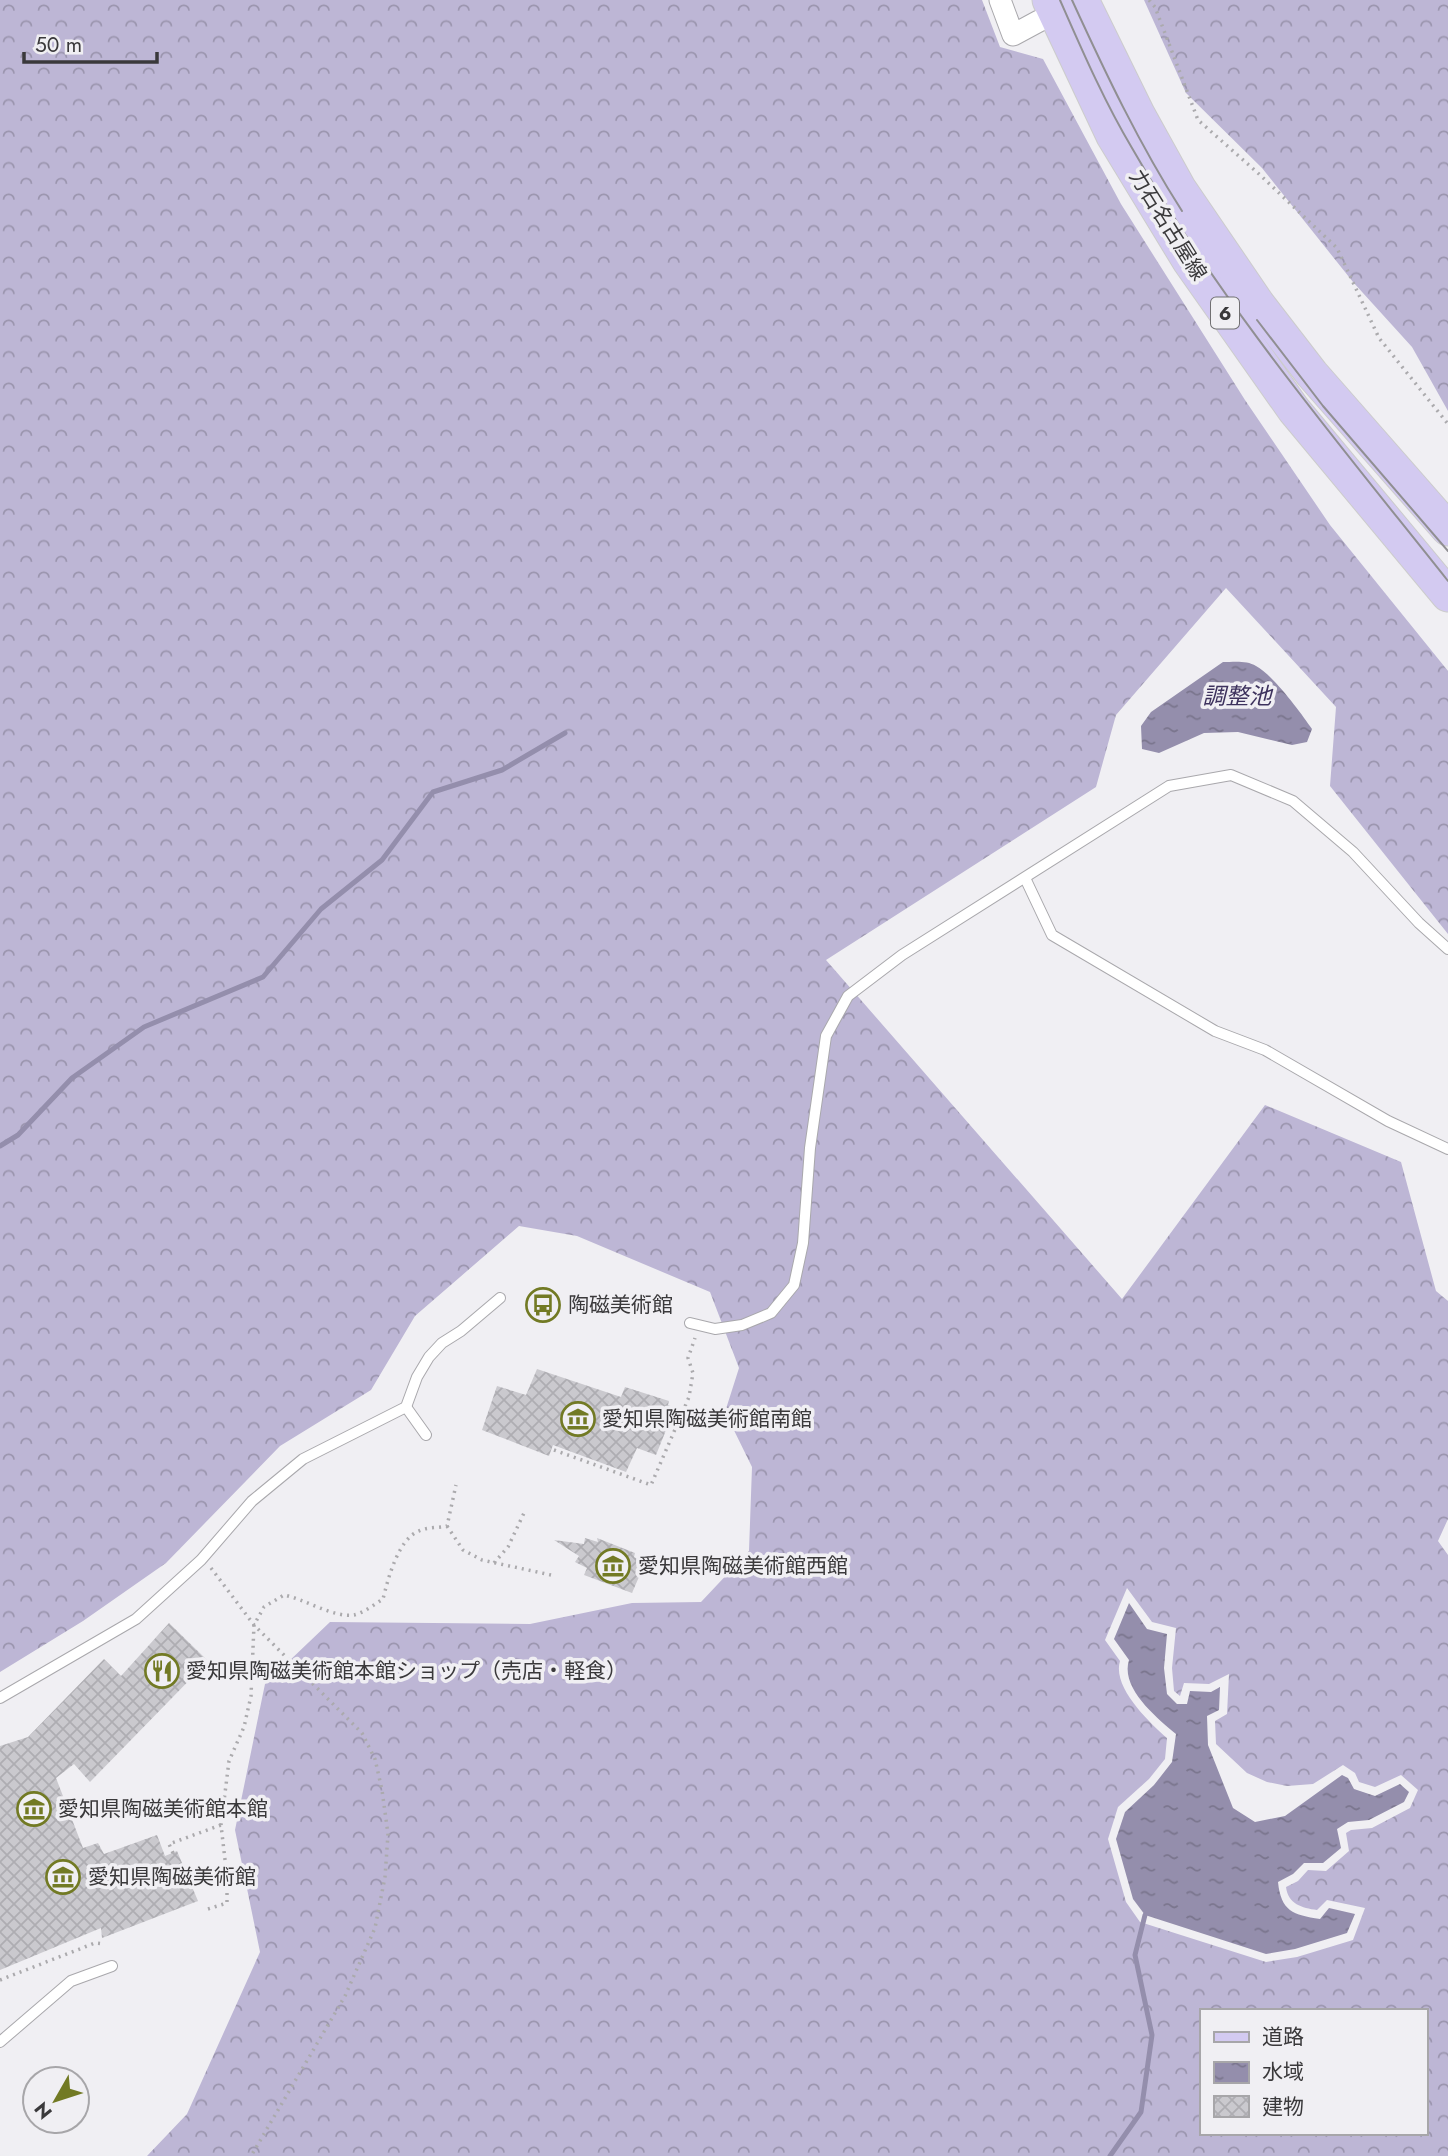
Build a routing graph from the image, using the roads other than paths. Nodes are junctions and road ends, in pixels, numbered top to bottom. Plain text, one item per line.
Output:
1 (1000, 0) edge
2 (1082, 0) edge
3 (1044, 11) edge
4 (1179, 188) junction
5 (1448, 499) edge
6 (1448, 529) edge
7 (1448, 594) edge
8 (1025, 878) junction
9 (1448, 949) edge
10 (1448, 1149) edge
11 (500, 1298) dead end
12 (690, 1323) dead end
13 (406, 1407) junction
14 (426, 1435) dead end
15 (0, 1698) edge
16 (112, 1966) dead end
17 (0, 2042) edge

1 - 3 street
2 - 4 main road, 力石名古屋線 / 6
3 - 7 main road, 力石名古屋線 / 6
4 - 5 main road, 6
4 - 6 main road, 力石名古屋線 / 6
8 - 9 lane
8 - 10 lane
8 - 12 lane
11 - 13 lane
13 - 14 lane
13 - 15 lane
16 - 17 lane

